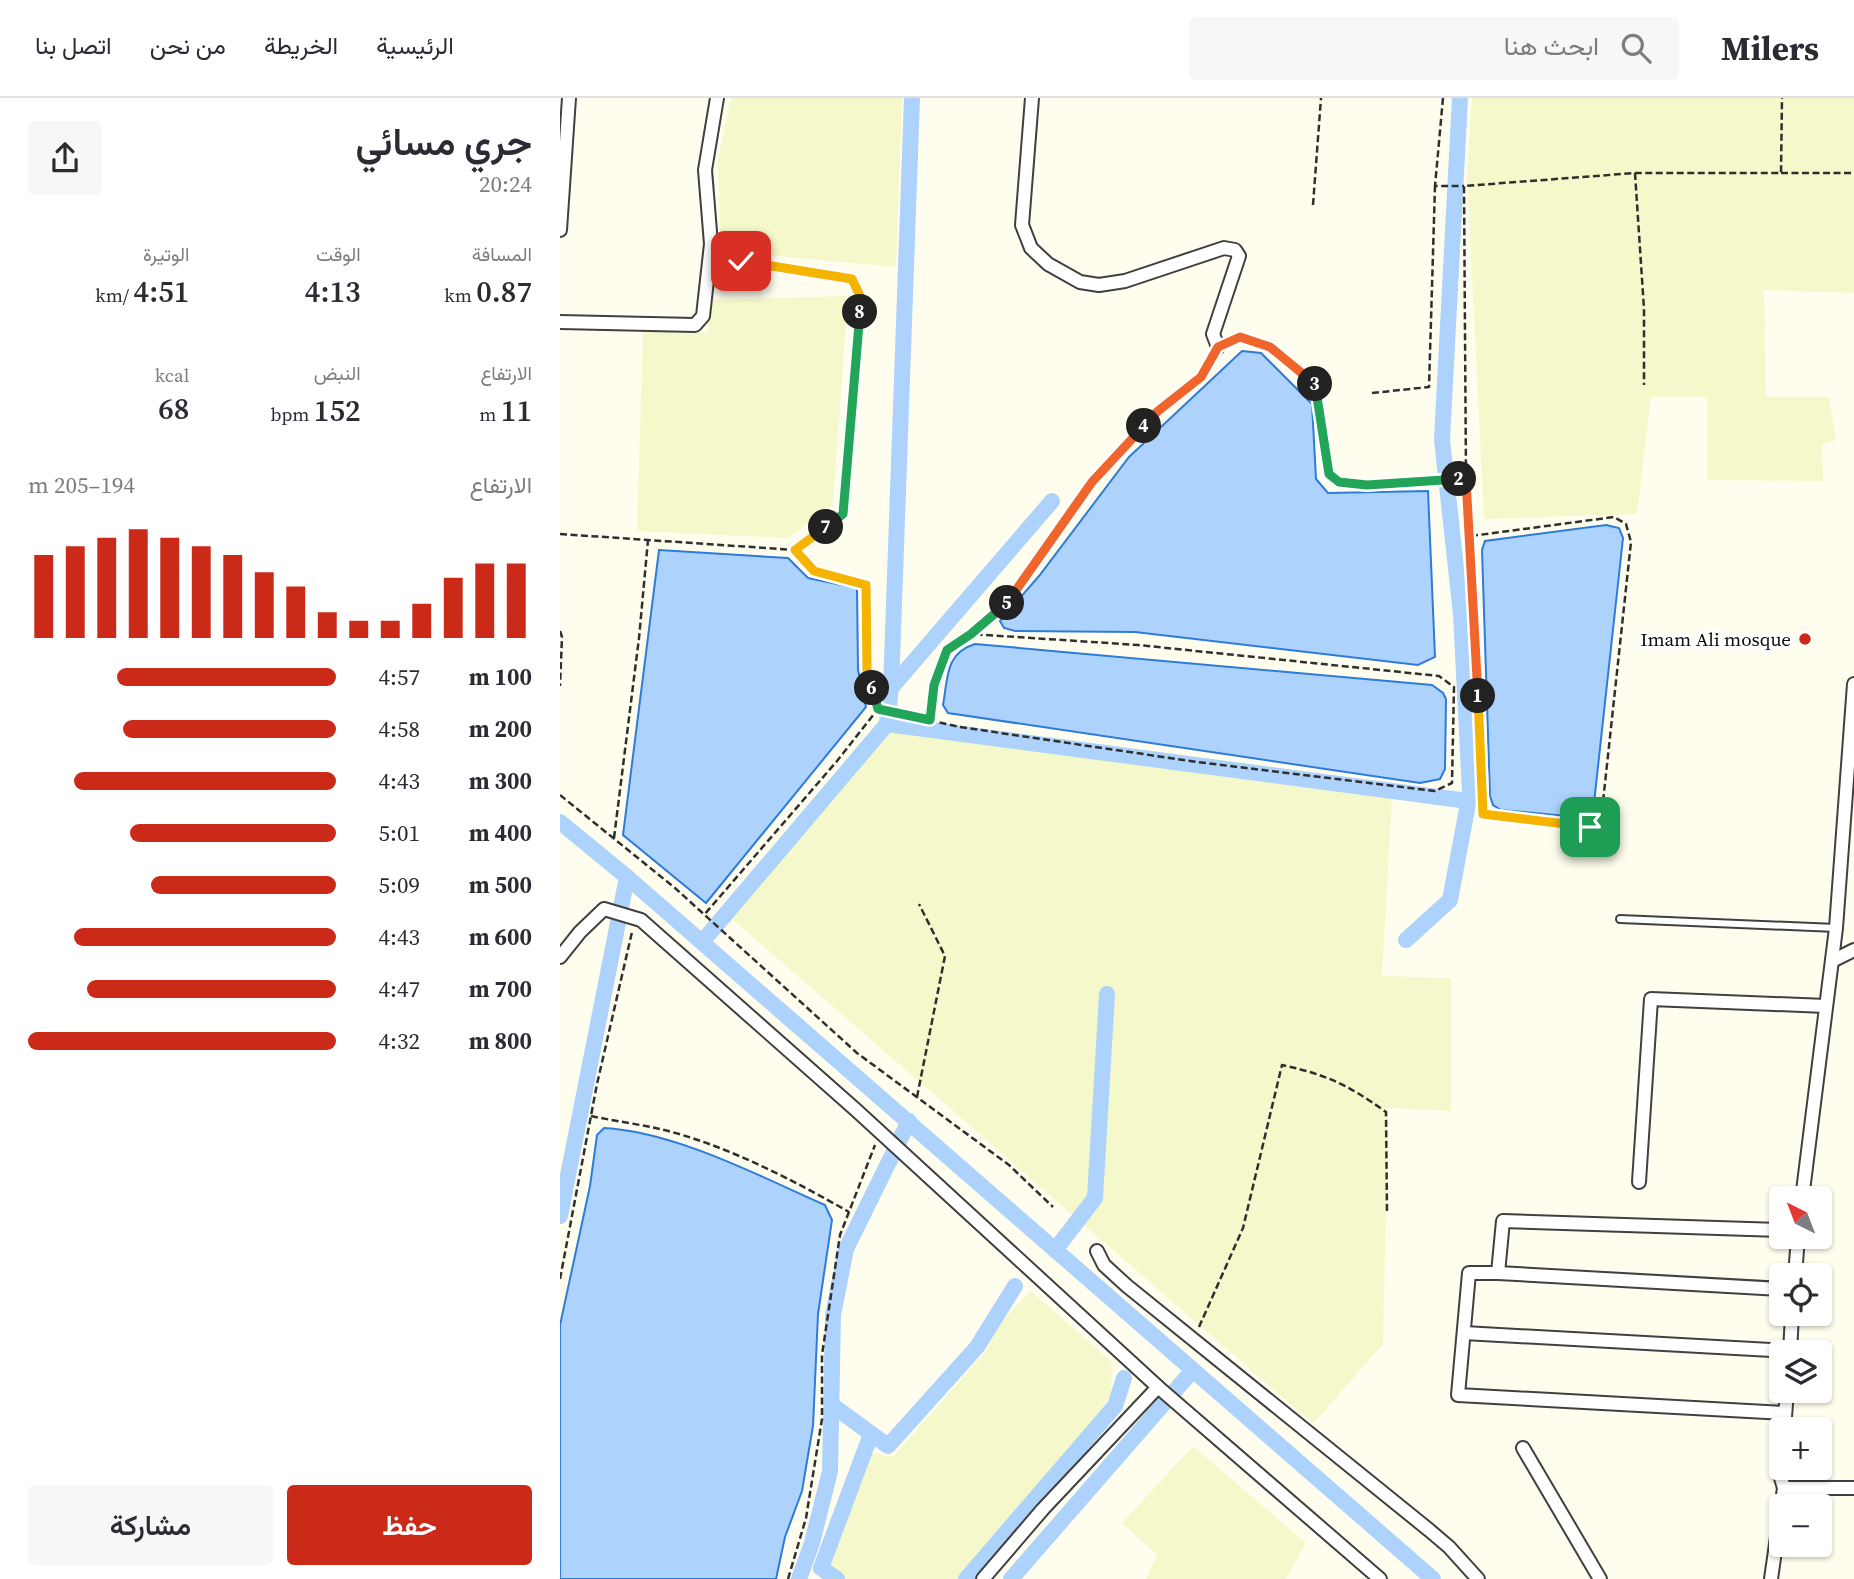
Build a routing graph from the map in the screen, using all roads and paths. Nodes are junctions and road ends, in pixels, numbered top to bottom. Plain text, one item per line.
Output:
1 (569, 98) edge
2 (716, 98) edge
3 (1032, 98) edge
4 (1321, 98) edge
5 (1443, 98) edge
6 (1782, 98) edge
7 (563, 130) edge
8 (1635, 173) junction
9 (1781, 173) junction
10 (1854, 173) edge
11 (1435, 186) junction
12 (1464, 186) junction
13 (1313, 205) dead end
14 (560, 230) edge
15 (712, 244) junction
16 (560, 322) edge
17 (1218, 347) junction
18 (1644, 385) dead end
19 (1372, 393) dead end
20 (1466, 479) junction
21 (560, 534) edge
22 (1471, 536) junction
23 (648, 540) junction
24 (795, 550) junction
25 (560, 631) edge
26 (971, 634) junction
27 (1854, 684) edge
28 (560, 686) edge
29 (878, 709) junction
30 (930, 720) junction
31 (560, 795) edge
32 (614, 838) junction
33 (919, 904) dead end
34 (704, 915) junction
35 (635, 918) junction
36 (1620, 919) dead end
37 (1836, 928) junction
38 (1854, 950) edge
39 (560, 957) edge
40 (1832, 961) junction
41 (1826, 1006) junction
42 (917, 1097) junction
43 (591, 1116) junction
44 (880, 1132) junction
45 (1639, 1182) dead end
46 (1804, 1186) edge
47 (1053, 1207) dead end
48 (849, 1212) junction
49 (1387, 1213) dead end
50 (1769, 1230) edge
51 (1097, 1251) dead end
52 (1498, 1273) junction
53 (560, 1279) edge
54 (1769, 1288) edge
55 (1464, 1333) junction
56 (1194, 1340) junction
57 (1769, 1351) edge
58 (1158, 1387) junction
59 (1786, 1403) edge
60 (1785, 1413) junction
61 (1785, 1417) edge
62 (1523, 1448) dead end
63 (1783, 1480) edge
64 (1784, 1488) junction
65 (1854, 1488) edge
66 (788, 1579) edge
67 (983, 1579) edge
68 (1380, 1579) edge
69 (1478, 1579) edge
70 (1600, 1579) edge
71 (1772, 1579) edge

1 - 7 street
2 - 15 street
3 - 17 street
4 - 13 path
5 - 11 path
6 - 9 path
7 - 14 street
8 - 9 path
8 - 12 path
8 - 18 path
9 - 10 path
11 - 12 path
11 - 19 path
12 - 20 path
15 - 16 street
15 - 24 path
17 - 20 path
17 - 26 path
20 - 22 path
21 - 23 path
22 - 22 path
23 - 24 path
23 - 32 path
24 - 29 path
25 - 28 path
26 - 30 path
26 - 30 path
27 - 37 street
29 - 30 path
29 - 34 path
31 - 32 path
32 - 34 path
33 - 42 path
34 - 42 path
35 - 39 street
35 - 43 path
35 - 44 street
36 - 37 lane
37 - 40 street
38 - 40 street
40 - 41 street
41 - 45 street
41 - 46 street
42 - 47 path
43 - 48 path
43 - 53 path
44 - 48 path
44 - 58 street
48 - 66 path
49 - 56 path
50 - 52 street
51 - 56 street
52 - 54 street
52 - 55 street
55 - 57 street
55 - 60 street
56 - 69 street
58 - 67 street
58 - 68 street
59 - 60 street
60 - 61 street
62 - 70 street
63 - 64 street
64 - 65 street
64 - 71 street

